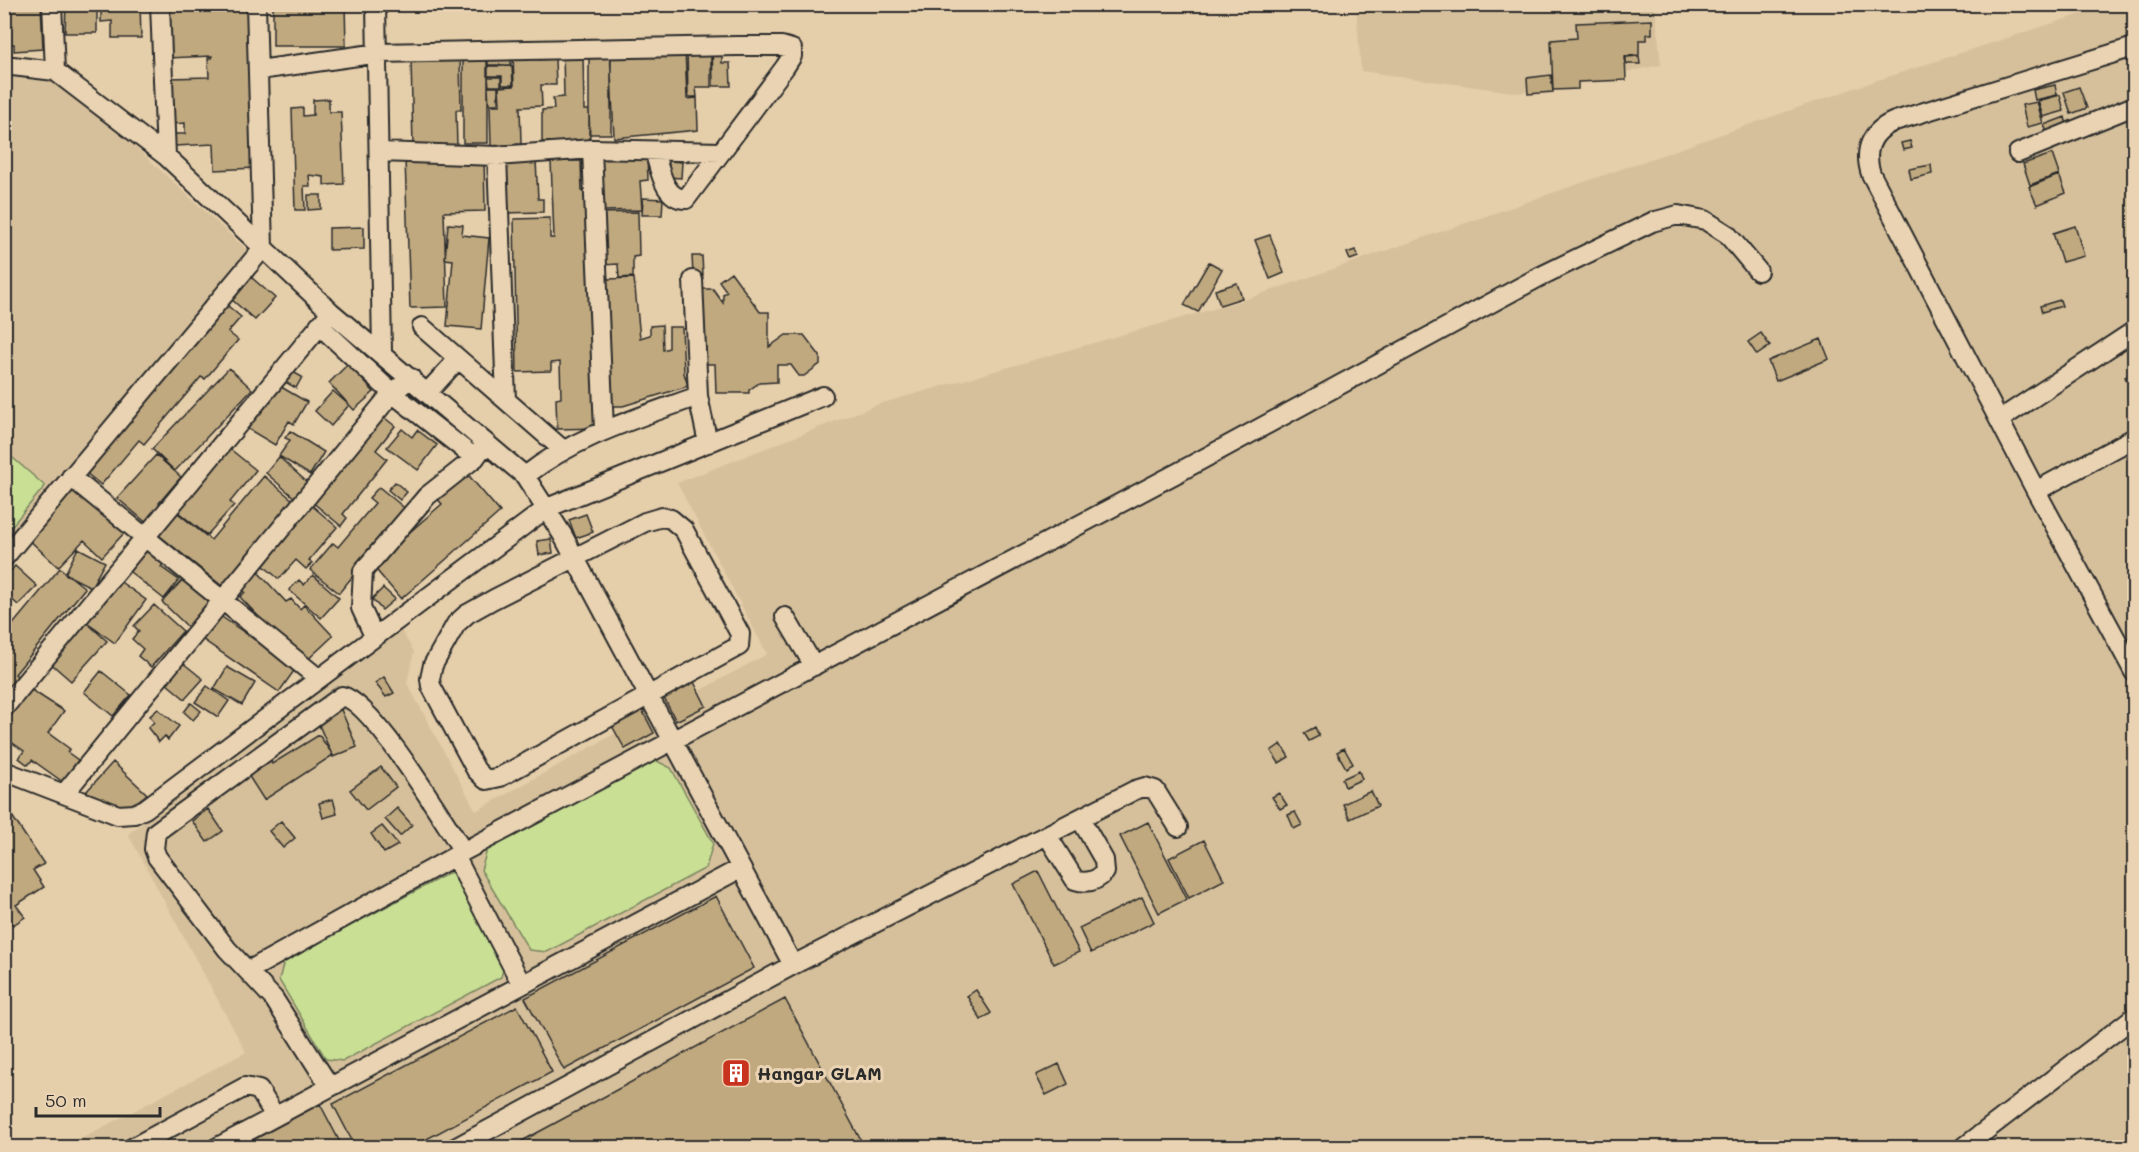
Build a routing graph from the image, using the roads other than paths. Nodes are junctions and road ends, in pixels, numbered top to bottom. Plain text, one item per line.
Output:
1 (52, 4) edge
2 (160, 4) edge
3 (256, 4) edge
4 (376, 4) edge
5 (2134, 46) edge
6 (379, 53) junction
7 (4, 65) edge
8 (259, 70) junction
9 (55, 72) junction
10 (2134, 106) edge
11 (592, 149) junction
12 (654, 151) junction
13 (380, 152) junction
14 (721, 152) junction
15 (2018, 153) dead end
16 (166, 156) junction
17 (497, 156) junction
18 (263, 248) junction
19 (1758, 271) dead end
20 (693, 280) dead end
21 (325, 319) junction
22 (423, 327) dead end
23 (2134, 331) edge
24 (382, 352) junction
25 (458, 359) junction
26 (411, 378) junction
27 (392, 393) junction
28 (427, 393) junction
29 (699, 396) junction
30 (823, 396) dead end
31 (506, 400) junction
32 (1999, 420) junction
33 (604, 430) junction
34 (2134, 438) edge
35 (708, 443) junction
36 (562, 449) junction
37 (480, 451) junction
38 (525, 476) junction
39 (71, 477) junction
40 (2036, 491) junction
41 (547, 508) junction
42 (146, 536) junction
43 (4, 558) edge
44 (575, 558) junction
45 (223, 600) junction
46 (785, 617) dead end
47 (374, 636) junction
48 (814, 666) junction
49 (2134, 672) edge
50 (318, 678) junction
51 (648, 696) junction
52 (4, 708) edge
53 (672, 741) junction
54 (4, 771) edge
55 (64, 794) junction
56 (1080, 818) junction
57 (1178, 827) dead end
58 (1047, 835) junction
59 (459, 854) junction
60 (741, 868) junction
61 (793, 965) junction
62 (248, 971) junction
63 (522, 985) junction
64 (2134, 1017) edge
65 (330, 1087) junction
66 (275, 1116) junction
67 (143, 1145) edge
68 (216, 1148) edge
69 (455, 1148) edge
70 (1963, 1148) edge

1 - 9 street
2 - 16 street
3 - 8 street
4 - 6 street
5 - 32 street
6 - 8 street
6 - 13 street
6 - 14 street
7 - 9 street
8 - 18 street
9 - 16 street
10 - 15 street
11 - 12 street
11 - 17 street
11 - 33 street
12 - 14 street
12 - 14 street
13 - 17 street
13 - 24 street
16 - 18 street
17 - 31 street
18 - 21 street
18 - 39 street
19 - 48 street
20 - 29 street
21 - 24 street
21 - 27 street
21 - 42 street
22 - 25 street
23 - 32 street
24 - 26 street
25 - 28 street
25 - 31 street
26 - 27 street
26 - 28 street
27 - 37 street
27 - 45 street
28 - 37 street
29 - 33 street
29 - 35 street
30 - 35 street
31 - 36 street
32 - 40 street
33 - 36 street
34 - 40 street
35 - 41 street
36 - 38 street
37 - 38 street
37 - 47 street
38 - 41 street
39 - 42 street
39 - 43 street
40 - 49 street
41 - 44 street
41 - 47 street
42 - 45 street
42 - 52 street
44 - 51 street
44 - 51 street
44 - 51 street
45 - 50 street
45 - 55 street
46 - 48 street
47 - 50 street
48 - 53 street
50 - 55 street
51 - 53 street
53 - 59 street
53 - 60 street
54 - 55 street
56 - 57 street
56 - 58 street
56 - 58 street
58 - 61 street
59 - 62 street
59 - 62 street
59 - 63 street
60 - 61 street
60 - 63 street
61 - 69 street
62 - 65 street
63 - 65 street
64 - 70 street
65 - 66 street
66 - 67 street
66 - 68 street

